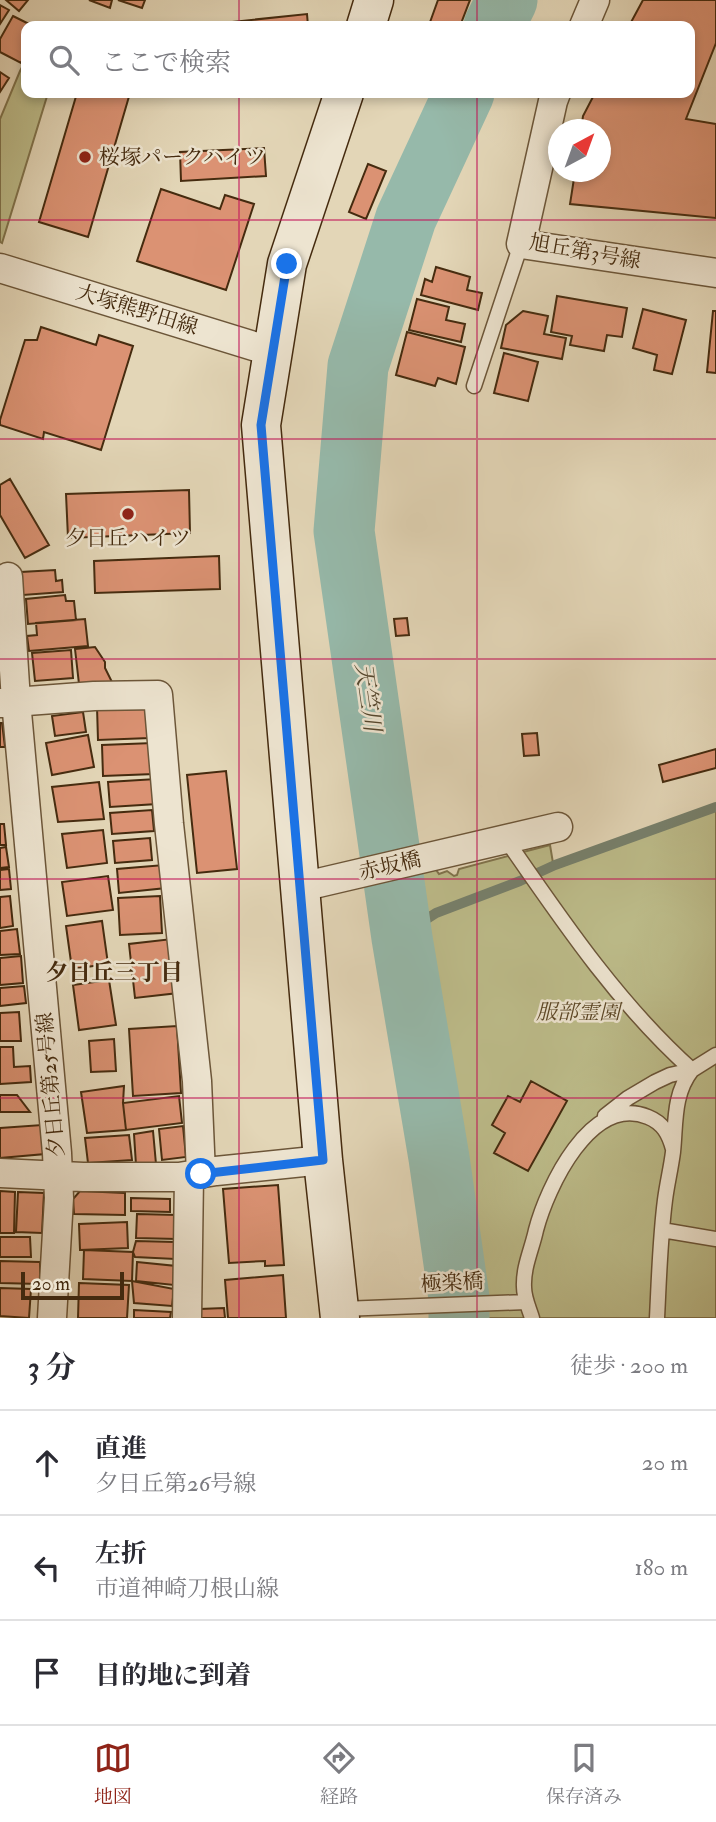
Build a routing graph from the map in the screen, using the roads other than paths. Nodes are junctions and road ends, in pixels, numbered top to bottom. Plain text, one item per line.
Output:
1 (374, 0) edge
2 (595, 0) edge
3 (368, 21) edge
4 (586, 21) edge
5 (342, 98) edge
6 (554, 98) edge
7 (521, 244) junction
8 (0, 268) edge
9 (716, 273) edge
10 (274, 352) junction
11 (474, 386) dead end
12 (8, 577) dead end
13 (8, 702) edge
14 (558, 827) dead end
15 (505, 838) junction
16 (301, 887) junction
17 (716, 1055) edge
18 (692, 1070) junction
19 (597, 1124) junction
20 (673, 1149) junction
21 (323, 1160) junction
22 (0, 1173) edge
23 (58, 1175) junction
24 (195, 1175) junction
25 (662, 1230) junction
26 (716, 1239) edge
27 (526, 1301) junction
28 (340, 1314) edge
29 (52, 1318) edge
30 (187, 1318) edge
31 (532, 1318) edge
32 (657, 1318) edge

1 - 3 street
2 - 4 street
5 - 10 street
6 - 7 street, 旭丘第3号線
7 - 9 street, 旭丘第3号線
7 - 11 lane
8 - 10 street, 大塚熊野田線
10 - 16 street
12 - 13 street, 夕日丘第25号線
13 - 23 street, 夕日丘第25号線
13 - 24 street
14 - 15 street, 赤坂橋
15 - 16 street, 赤坂橋
15 - 18 lane
16 - 21 street
17 - 18 lane
18 - 19 lane
18 - 20 lane
19 - 20 lane
19 - 27 lane
20 - 25 lane
21 - 24 street
21 - 28 street
22 - 23 street
23 - 24 street
23 - 29 street, 夕日丘第25号線
24 - 30 street
25 - 26 lane
25 - 32 lane
27 - 28 lane, 極楽橋
27 - 31 lane

